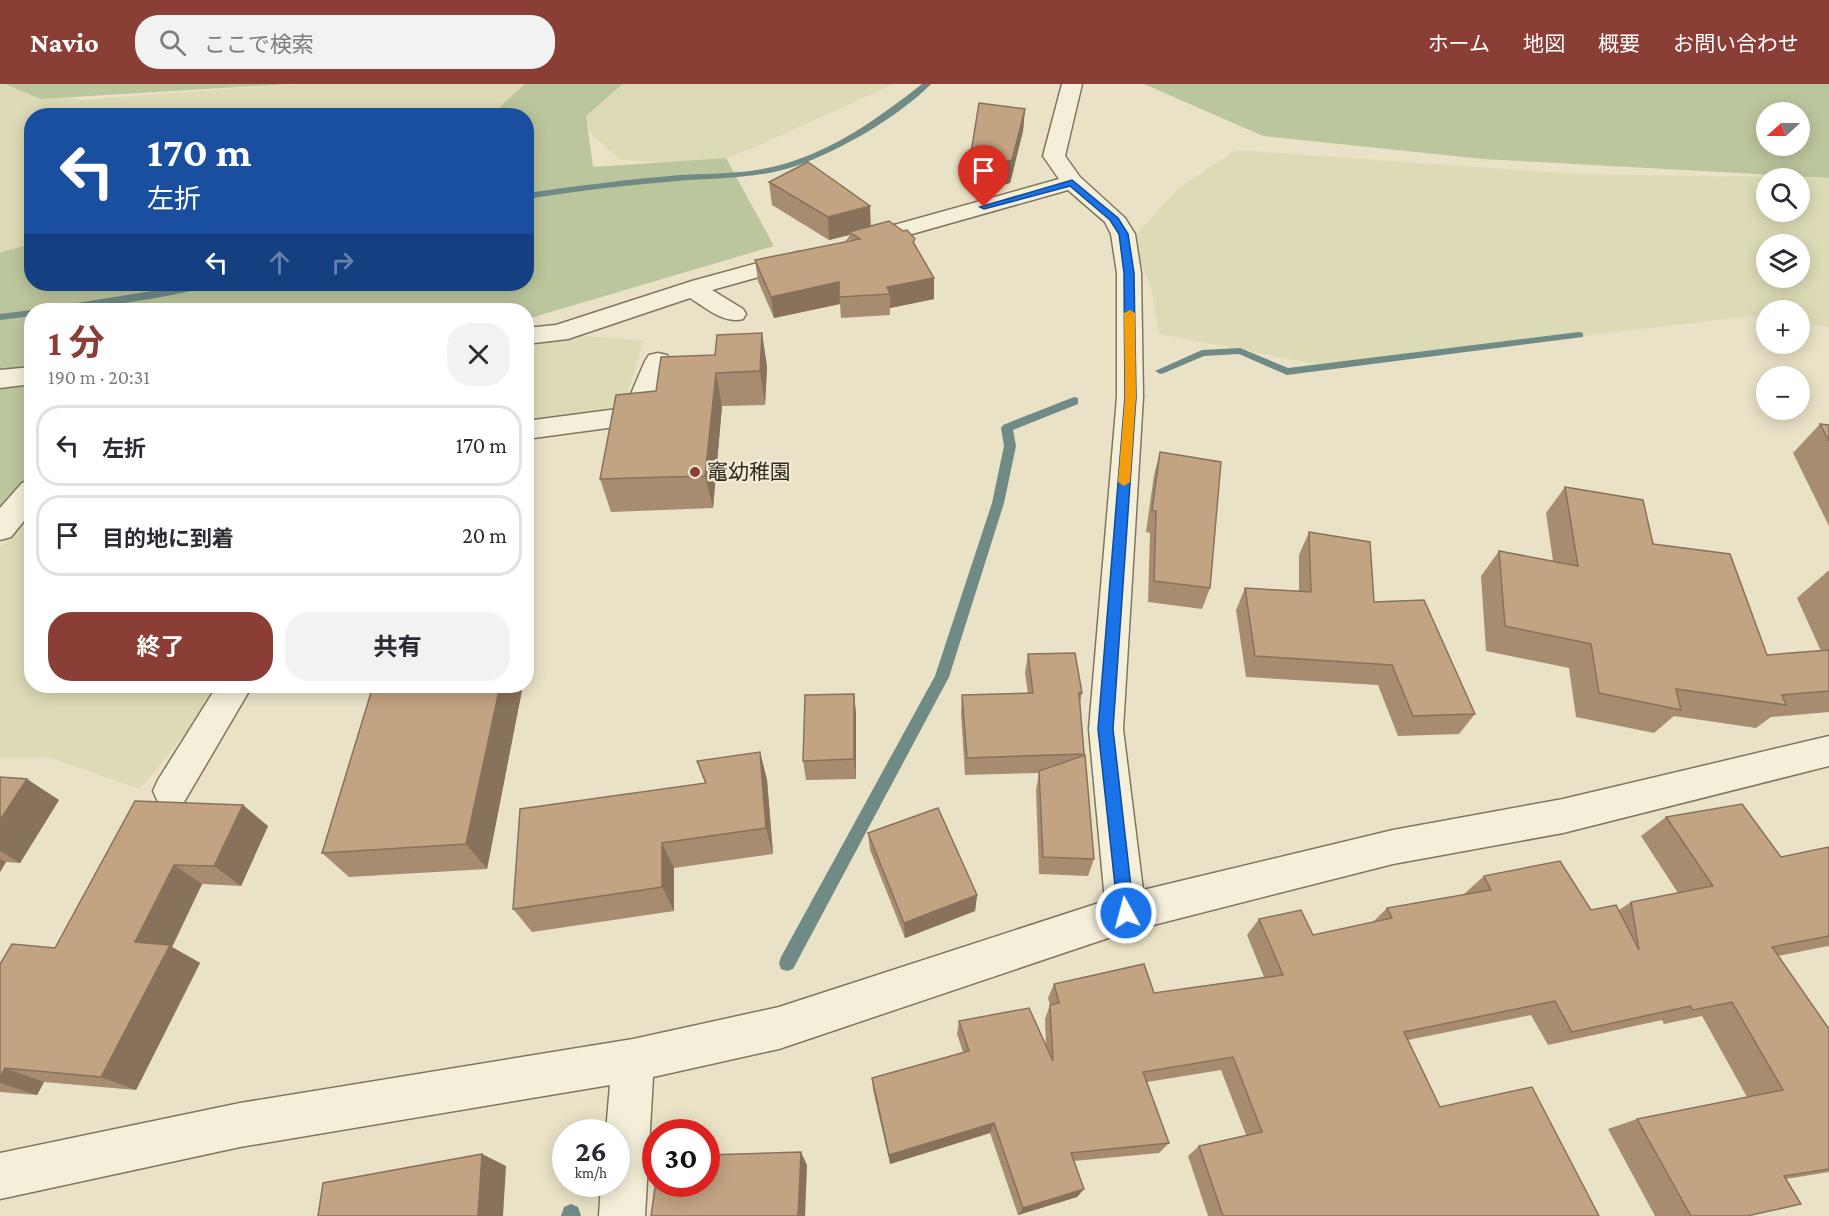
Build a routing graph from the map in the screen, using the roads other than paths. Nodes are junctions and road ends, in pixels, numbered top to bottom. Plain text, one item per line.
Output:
1 (1072, 84) edge
2 (1072, 182) junction
3 (692, 289) junction
4 (734, 314) dead end
5 (534, 335) edge
6 (658, 361) edge
7 (24, 376) edge
8 (0, 379) edge
9 (534, 429) edge
10 (24, 500) edge
11 (0, 529) edge
12 (232, 693) edge
13 (1829, 751) edge
14 (171, 791) dead end
15 (1126, 913) junction
16 (633, 1060) junction
17 (0, 1176) edge
18 (622, 1216) edge

1 - 2 street
2 - 3 street
2 - 15 street
3 - 4 street
3 - 5 street
6 - 9 street
7 - 8 street
10 - 11 street
12 - 14 street
13 - 15 street
15 - 16 street
16 - 17 street
16 - 18 street

